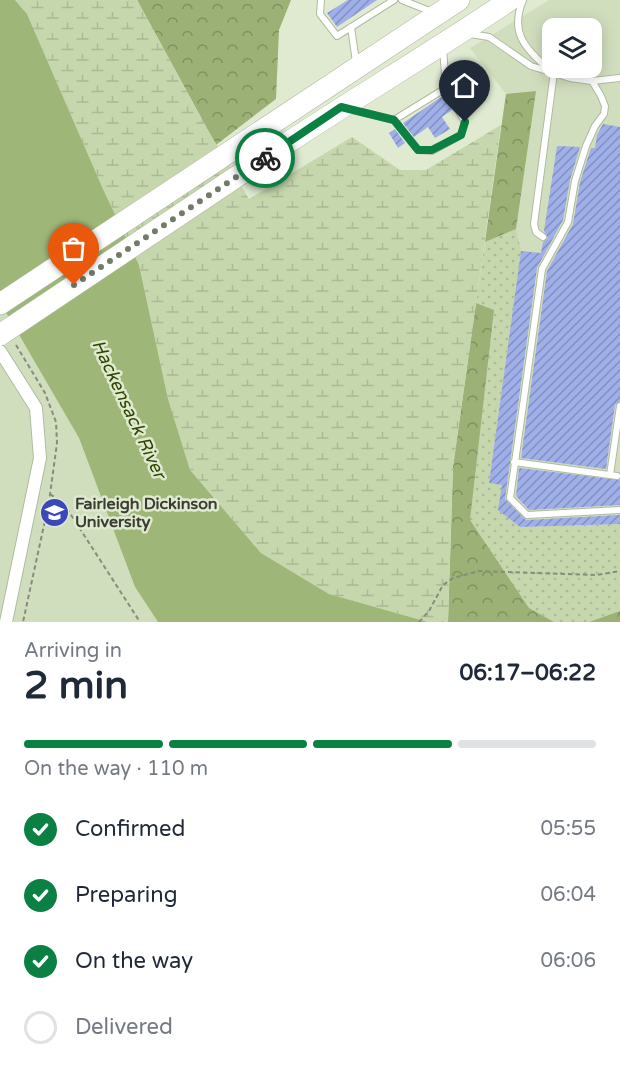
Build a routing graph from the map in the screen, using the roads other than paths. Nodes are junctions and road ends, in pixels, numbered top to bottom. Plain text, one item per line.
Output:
1 (321, 0) edge
2 (393, 0) edge
3 (402, 0) edge
4 (459, 0) edge
5 (510, 0) edge
6 (523, 0) edge
7 (438, 14) junction
8 (351, 27) junction
9 (462, 32) junction
10 (442, 45) junction
11 (542, 63) edge
12 (357, 68) junction
13 (542, 69) edge
14 (551, 78) edge
15 (570, 78) edge
16 (620, 78) edge
17 (592, 81) junction
18 (446, 88) junction
19 (341, 107) junction
20 (394, 120) junction
21 (543, 237) dead end
22 (0, 304) edge
23 (0, 335) edge
24 (0, 351) edge
25 (620, 406) edge
26 (514, 462) junction
27 (620, 510) edge
28 (6, 622) edge

1 - 8 lane
2 - 8 lane
3 - 7 lane
4 - 7 highway
5 - 9 highway
6 - 11 lane
7 - 12 highway
8 - 12 lane
9 - 10 highway
9 - 13 lane
10 - 18 lane
10 - 19 highway
12 - 22 highway
14 - 21 lane
15 - 17 lane
16 - 17 lane
17 - 26 lane
18 - 20 lane
18 - 20 lane
19 - 20 lane
19 - 23 highway, bridge
24 - 28 street
25 - 26 lane
26 - 27 lane

